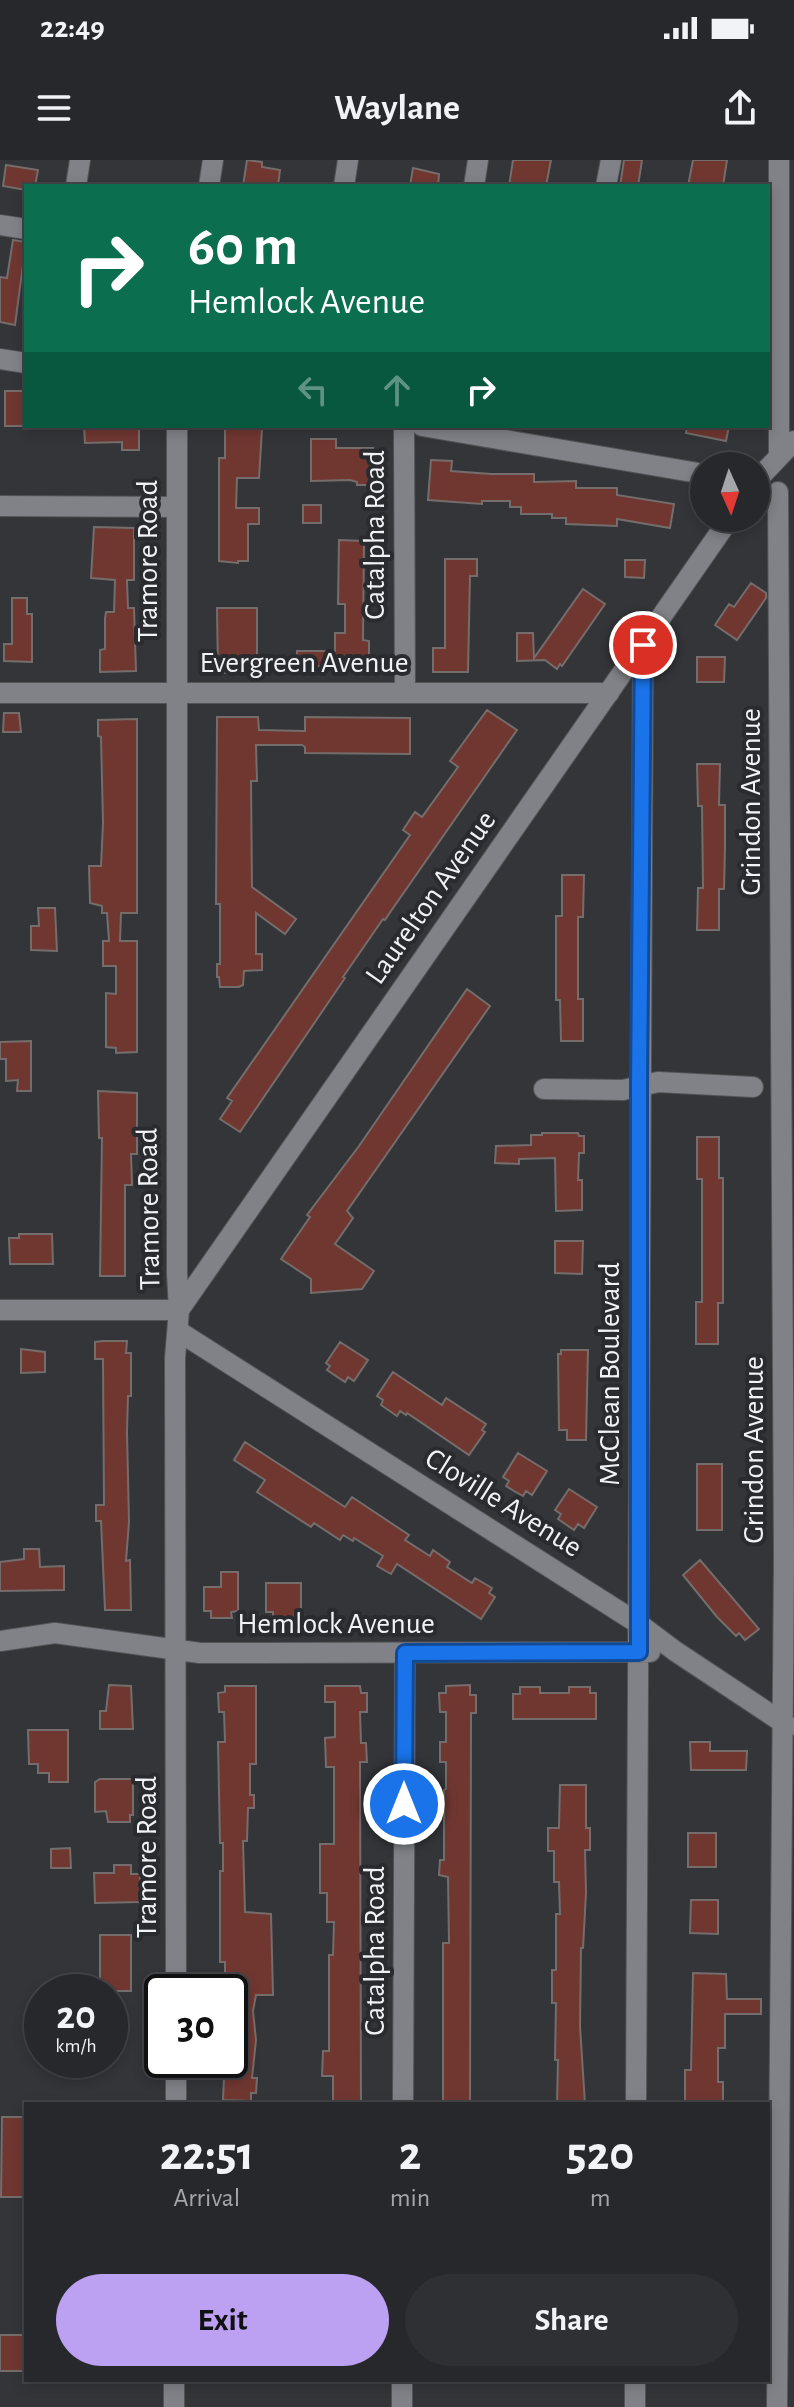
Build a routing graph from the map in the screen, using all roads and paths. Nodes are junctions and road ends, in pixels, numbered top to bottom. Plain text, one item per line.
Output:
1 (80, 160) edge
2 (213, 160) edge
3 (348, 160) edge
4 (478, 160) edge
5 (611, 160) edge
6 (779, 160) edge
7 (76, 184) edge
8 (209, 184) edge
9 (344, 184) edge
10 (474, 184) edge
11 (606, 184) edge
12 (0, 225) edge
13 (24, 229) edge
14 (774, 350) edge
15 (0, 359) edge
16 (24, 363) edge
17 (177, 428) edge
18 (404, 428) edge
19 (436, 428) edge
20 (786, 448) edge
21 (770, 466) edge
22 (690, 472) edge
23 (786, 492) edge
24 (0, 506) edge
25 (177, 507) junction
26 (720, 532) edge
27 (643, 645) junction
28 (405, 691) junction
29 (0, 693) edge
30 (176, 693) junction
31 (609, 693) junction
32 (788, 1029) edge
33 (639, 1086) junction
34 (753, 1087) dead end
35 (544, 1089) dead end
36 (0, 1310) edge
37 (179, 1310) junction
38 (178, 1331) junction
39 (789, 1560) edge
40 (639, 1624) junction
41 (0, 1641) edge
42 (177, 1651) junction
43 (675, 1651) junction
44 (639, 1652) junction
45 (405, 1653) junction
46 (788, 1726) edge
47 (176, 1974) edge
48 (176, 2078) edge
49 (176, 2102) edge
50 (403, 2102) edge
51 (636, 2102) edge
52 (174, 2382) edge
53 (402, 2382) edge
54 (635, 2382) edge
55 (174, 2407) edge
56 (402, 2407) edge
57 (635, 2407) edge
58 (777, 2407) edge

1 - 7 street
2 - 8 street
3 - 9 street
4 - 10 street
5 - 11 street
6 - 14 street
12 - 13 street
14 - 20 street
15 - 16 street
17 - 25 street, Tramore Road
18 - 28 street, Catalpha Road
19 - 22 street
20 - 21 street
23 - 32 street, Grindon Avenue
24 - 25 street
25 - 30 street, Tramore Road
26 - 27 street, Laurelton Avenue
27 - 31 street, Laurelton Avenue
27 - 33 street, McClean Boulevard
28 - 30 street, Evergreen Avenue
28 - 31 street, Evergreen Avenue
29 - 30 street, Evergreen Avenue
30 - 37 street, Tramore Road
31 - 37 street, Laurelton Avenue
32 - 39 street, Grindon Avenue
33 - 34 street
33 - 35 street
33 - 40 street, McClean Boulevard
36 - 37 street
37 - 38 street, Tramore Road
38 - 40 street, Cloville Avenue
38 - 42 street, Tramore Road
39 - 46 street, Grindon Avenue
40 - 43 street, Cloville Avenue
40 - 44 street, McClean Boulevard
41 - 42 street, Hemlock Avenue
42 - 45 street, Hemlock Avenue
42 - 47 street, Tramore Road
43 - 44 street, Hemlock Avenue
43 - 46 street, Cloville Avenue
44 - 45 street, Hemlock Avenue
44 - 51 street, McClean Boulevard
45 - 50 street, Catalpha Road
46 - 58 street, Grindon Avenue
48 - 49 street
52 - 55 street
53 - 56 street
54 - 57 street

